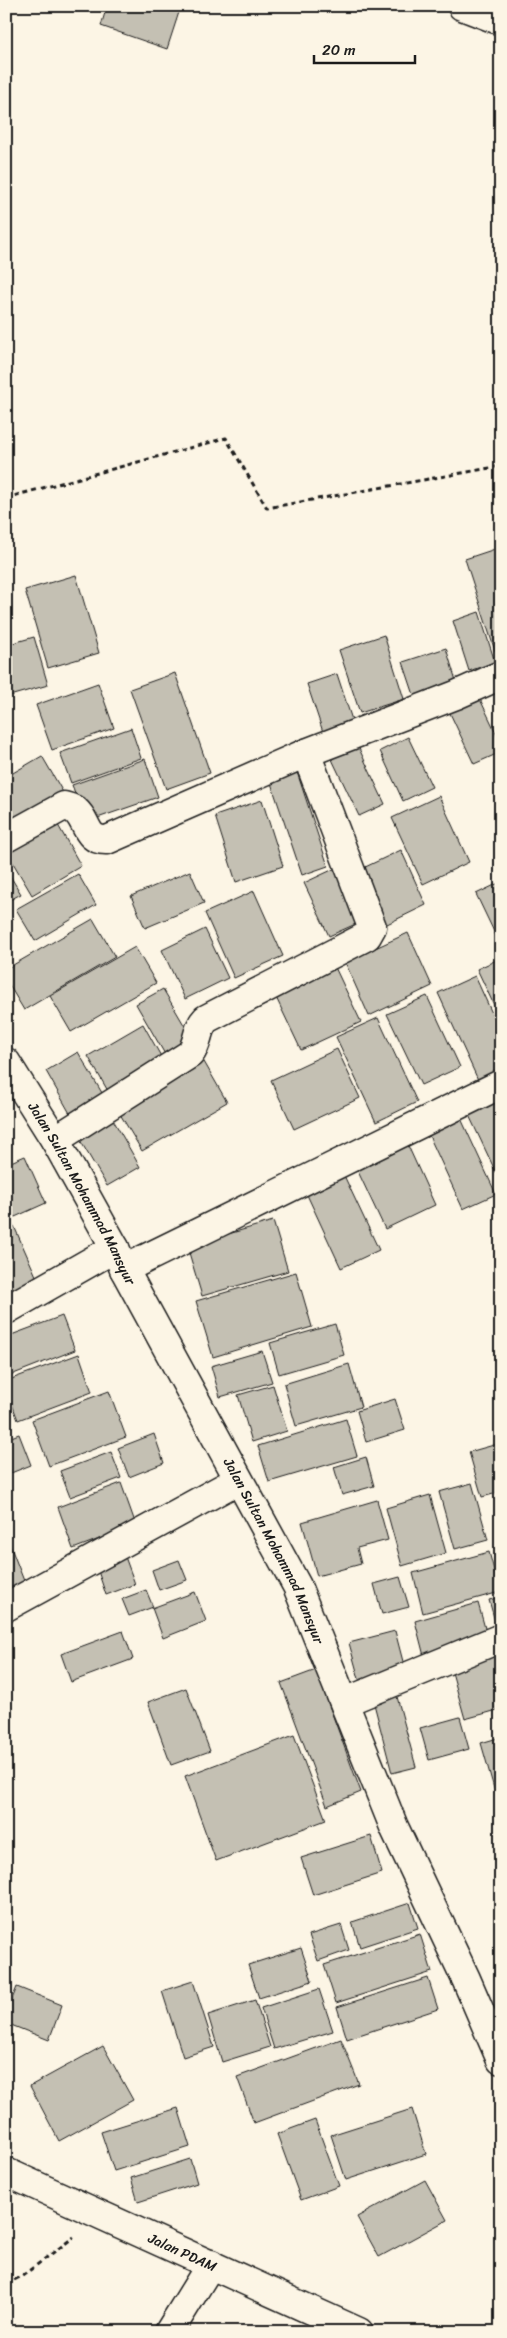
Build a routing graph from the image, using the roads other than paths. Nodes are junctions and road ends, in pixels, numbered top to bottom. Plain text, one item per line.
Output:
1 (462, 6) edge
2 (501, 21) edge
3 (501, 674) edge
4 (306, 752) junction
5 (6, 838) edge
6 (6, 1062) edge
7 (501, 1084) edge
8 (55, 1140) junction
9 (119, 1258) junction
10 (6, 1310) edge
11 (238, 1480) junction
12 (6, 1607) edge
13 (501, 1638) edge
14 (342, 1696) junction
15 (501, 2060) edge
16 (6, 2172) edge
17 (211, 2264) junction
18 (169, 2332) edge
19 (359, 2332) edge

1 - 2 street
3 - 4 street
4 - 5 street
4 - 8 street
6 - 8 street, Jalan Sultan Mohammad Mansyur
7 - 9 street
8 - 9 street, Jalan Sultan Mohammad Mansyur
9 - 10 street
9 - 11 street, Jalan Sultan Mohammad Mansyur
11 - 12 street
11 - 14 street, Jalan Sultan Mohammad Mansyur
13 - 14 street
14 - 15 street, Jalan Sultan Mohammad Mansyur
16 - 17 street, Jalan PDAM
17 - 18 street
17 - 19 street, Jalan PDAM

